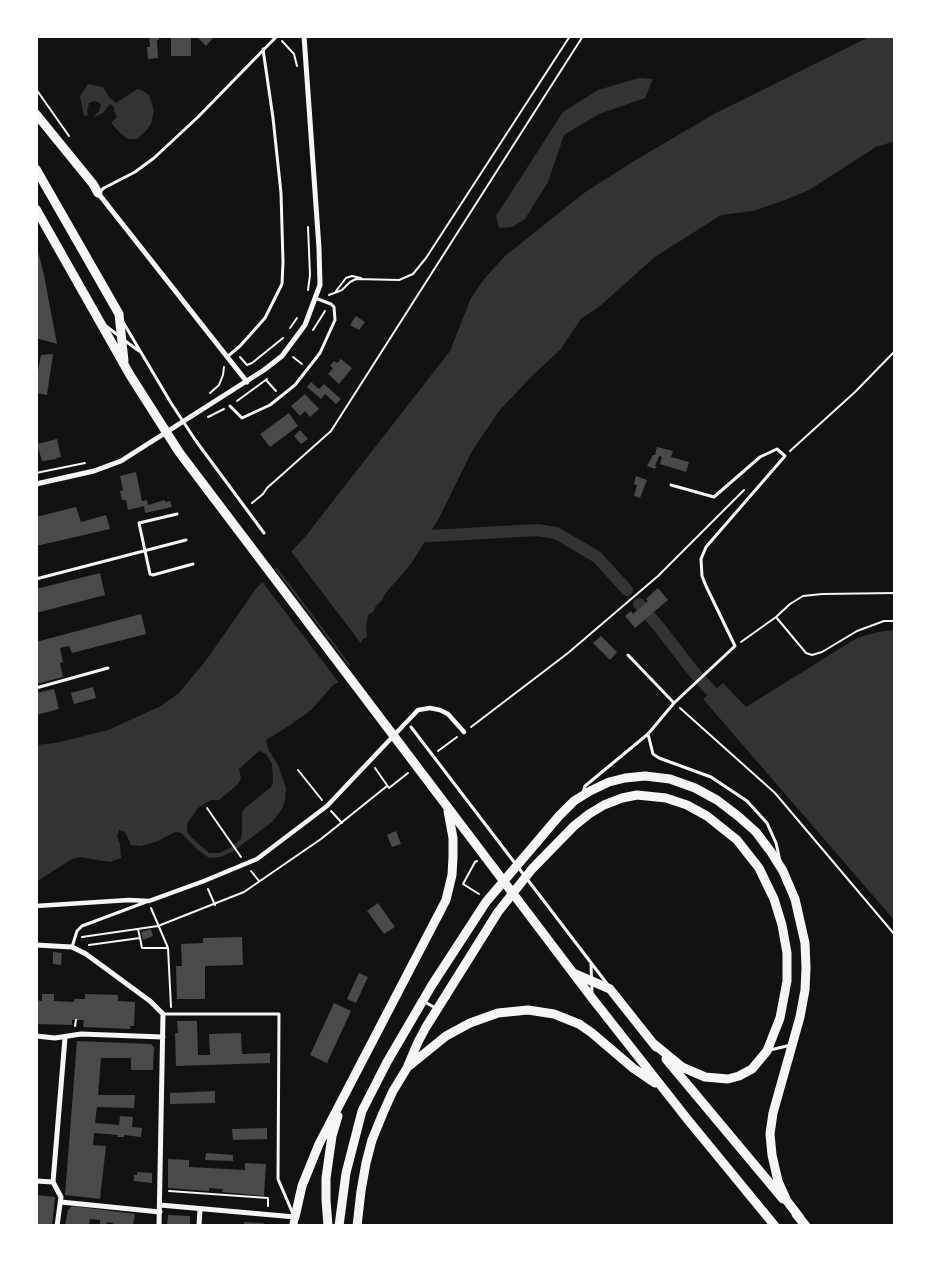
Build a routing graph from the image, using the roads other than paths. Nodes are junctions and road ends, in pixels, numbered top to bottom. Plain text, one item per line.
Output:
1 (278, 36) edge
2 (304, 36) edge
3 (263, 49) junction
4 (36, 114) edge
5 (36, 169) edge
6 (98, 193) junction
7 (36, 209) edge
8 (315, 298) junction
9 (119, 314) junction
10 (100, 321) junction
11 (122, 338) junction
12 (140, 352) junction
13 (227, 356) junction
14 (125, 365) junction
15 (247, 382) junction
16 (230, 406) dead end
17 (36, 484) edge
18 (671, 485) dead end
19 (177, 514) dead end
20 (264, 533) dead end
21 (186, 540) dead end
22 (144, 550) junction
23 (193, 564) dead end
24 (36, 578) edge
25 (628, 655) dead end
26 (108, 668) dead end
27 (36, 688) edge
28 (674, 703) junction
29 (411, 727) dead end
30 (464, 732) road end
31 (648, 734) junction
32 (582, 796) junction
33 (446, 806) junction
34 (783, 871) junction
35 (148, 901) junction
36 (36, 906) edge
37 (36, 945) edge
38 (72, 948) junction
39 (591, 963) junction
40 (573, 973) junction
41 (591, 981) junction
42 (610, 989) junction
43 (592, 998) junction
44 (423, 1000) junction
45 (437, 1009) junction
46 (163, 1014) junction
47 (36, 1036) edge
48 (163, 1037) junction
49 (65, 1038) junction
50 (654, 1044) junction
51 (792, 1045) junction
52 (766, 1051) junction
53 (408, 1068) junction
54 (347, 1087) junction
55 (663, 1089) junction
56 (36, 1181) edge
57 (53, 1182) junction
58 (61, 1202) junction
59 (160, 1205) junction
60 (200, 1209) junction
61 (160, 1212) junction
62 (294, 1221) edge
63 (803, 1222) edge
64 (58, 1226) edge
65 (159, 1226) edge
66 (200, 1226) edge
67 (328, 1226) edge
68 (339, 1226) edge
69 (357, 1226) edge
70 (775, 1226) edge

1 - 3 lane
2 - 8 street
3 - 6 lane
3 - 13 lane
4 - 6 main road
5 - 9 main road
6 - 13 street
7 - 10 main road
8 - 15 street
8 - 16 lane
9 - 11 main road
9 - 12 lane
10 - 11 lane
10 - 14 main road
11 - 12 lane
11 - 14 main road
12 - 20 lane
13 - 15 street
14 - 33 main road
15 - 17 street
18 - 28 lane
19 - 22 lane
21 - 22 lane
22 - 23 lane
22 - 24 lane
25 - 28 lane
26 - 27 lane
28 - 31 lane
29 - 39 lane
30 - 35 street
31 - 32 lane
31 - 34 lane
32 - 34 main road
32 - 44 main road
33 - 40 main road
33 - 54 main road
34 - 51 main road
35 - 36 street
35 - 38 lane
37 - 38 street
38 - 46 street
39 - 41 lane
39 - 42 lane
40 - 41 main road
40 - 43 main road
41 - 42 main road
41 - 43 lane
42 - 50 main road
43 - 55 main road
44 - 45 lane
44 - 68 main road
45 - 52 main road
45 - 53 main road
46 - 48 street
46 - 62 lane
47 - 49 street
48 - 49 street
48 - 59 street
49 - 57 street
50 - 52 main road
50 - 63 main road
51 - 52 lane
51 - 63 main road
53 - 55 main road
53 - 69 main road
54 - 62 main road
54 - 67 main road
55 - 70 main road
56 - 57 street
57 - 58 street
58 - 61 street
58 - 64 street
59 - 60 street
59 - 61 street
60 - 62 street
60 - 66 street
61 - 65 street

